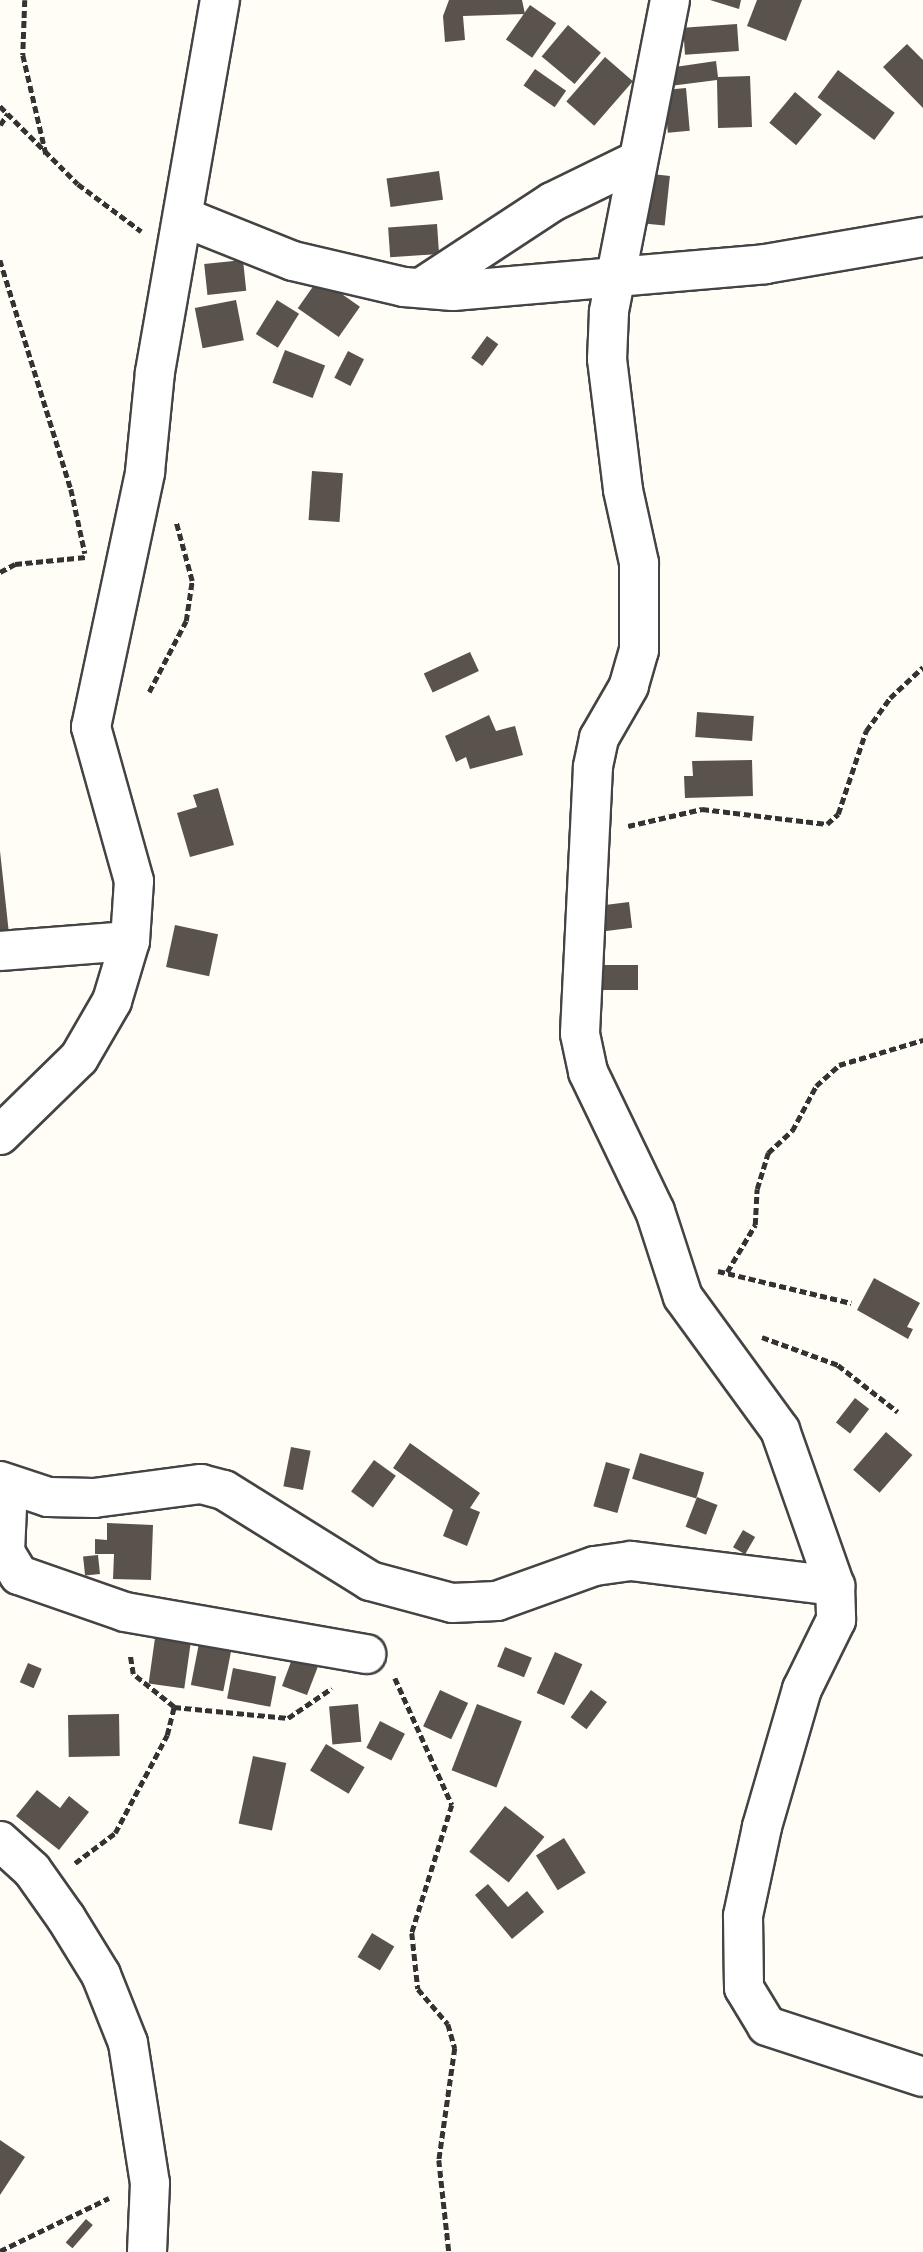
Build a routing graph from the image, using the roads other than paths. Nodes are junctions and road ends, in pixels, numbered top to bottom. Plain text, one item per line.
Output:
1 (220, 0) edge
2 (670, 0) edge
3 (634, 162) junction
4 (183, 217) junction
5 (923, 237) edge
6 (613, 274) junction
7 (421, 288) junction
8 (130, 941) junction
9 (0, 951) edge
10 (0, 1135) edge
11 (4, 1484) edge
12 (835, 1586) junction
13 (366, 1654) road end
14 (0, 1840) edge
15 (923, 2077) edge
16 (147, 2252) edge

1 - 4 street
2 - 3 street
3 - 6 street
3 - 7 street
4 - 7 street
4 - 8 street
5 - 6 street
6 - 7 street
6 - 12 street
8 - 9 street
8 - 10 street
11 - 12 street
11 - 13 street
12 - 15 street
14 - 16 street

